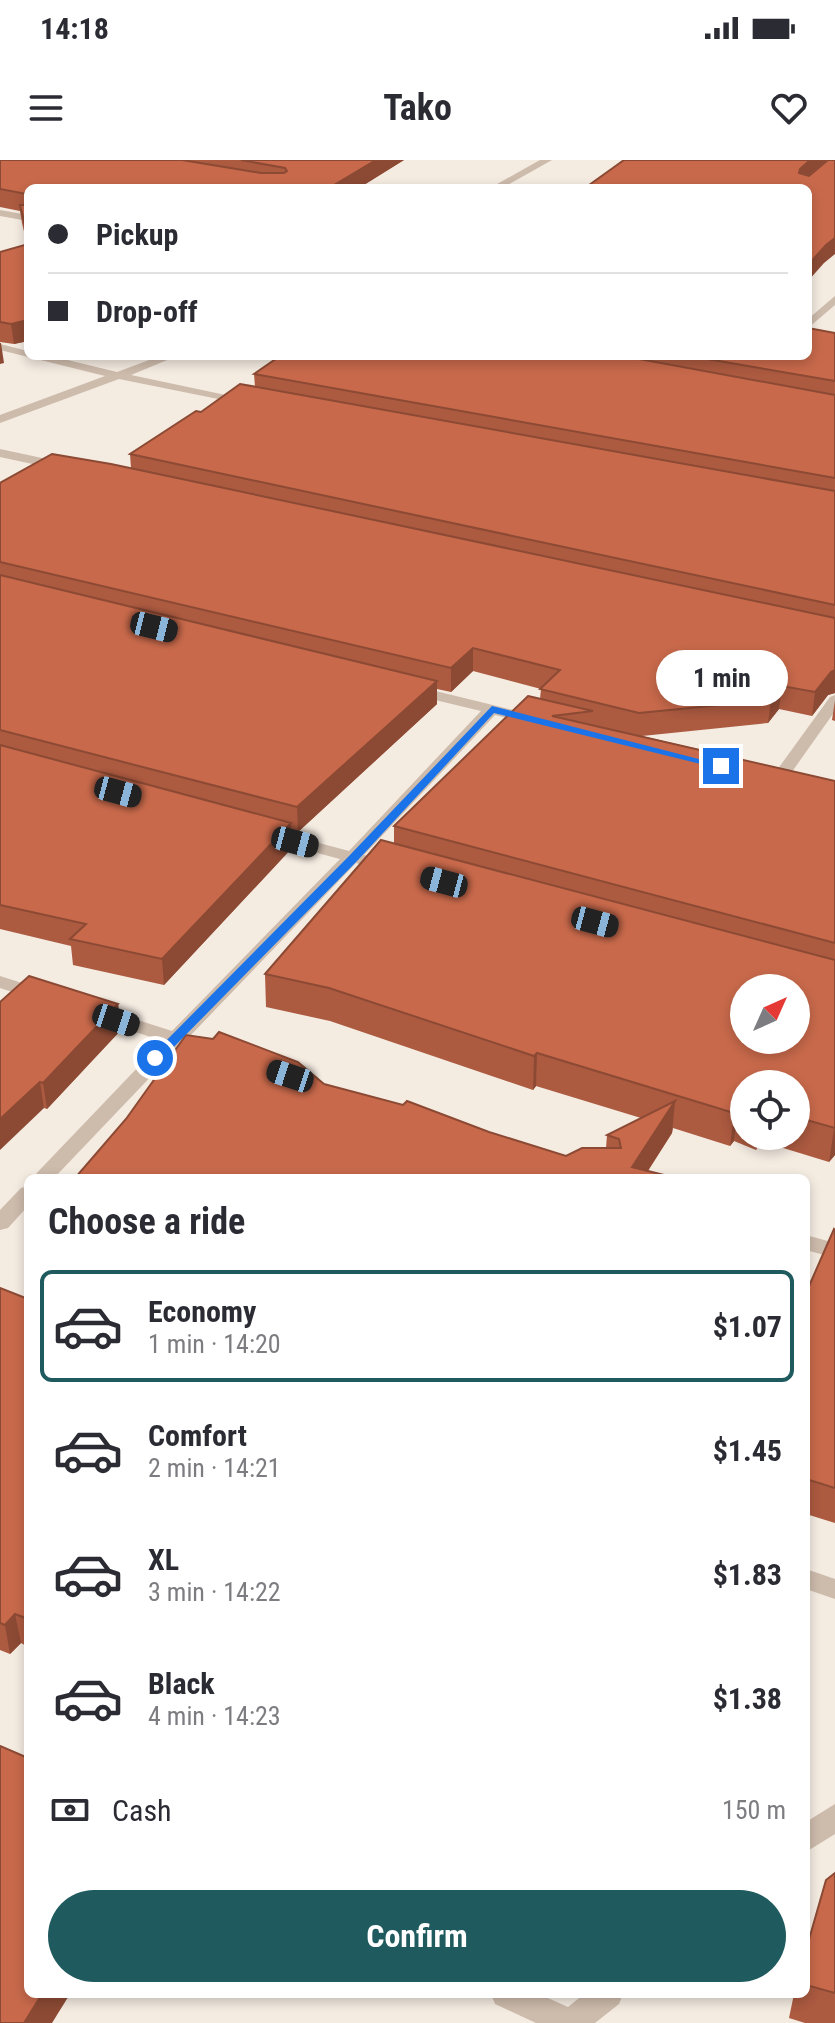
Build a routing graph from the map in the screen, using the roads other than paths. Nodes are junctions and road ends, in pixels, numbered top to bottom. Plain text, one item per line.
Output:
1 (526, 160) edge
2 (544, 161) edge
3 (502, 184) edge
4 (0, 213) edge
5 (24, 217) edge
6 (835, 299) edge
7 (812, 321) edge
8 (0, 347) edge
9 (24, 353) edge
10 (53, 360) edge
11 (159, 360) edge
12 (115, 375) junction
13 (269, 405) edge
14 (0, 419) edge
15 (0, 453) edge
16 (77, 470) edge
17 (399, 687) edge
18 (835, 700) edge
19 (492, 709) junction
20 (552, 724) edge
21 (778, 780) edge
22 (246, 828) edge
23 (354, 858) junction
24 (414, 874) edge
25 (0, 982) edge
26 (174, 1039) junction
27 (204, 1048) edge
28 (46, 1174) edge
29 (24, 1197) edge
30 (0, 1223) edge
31 (810, 1243) edge
32 (835, 1251) edge
33 (810, 1580) edge
34 (835, 1589) edge
35 (835, 1817) edge
36 (810, 1836) edge
37 (515, 1998) edge
38 (603, 1998) edge
39 (570, 2023) edge

1 - 2 street
2 - 3 street
4 - 5 street
6 - 7 street
8 - 9 street
10 - 12 street
11 - 12 street
12 - 13 street
12 - 14 street
15 - 16 street
17 - 19 street
18 - 21 street
19 - 20 street
19 - 23 street
22 - 23 street
23 - 24 street
23 - 26 street
25 - 26 street
26 - 27 street
26 - 28 street
29 - 30 street
31 - 32 street
33 - 34 street
35 - 36 street
37 - 39 street
38 - 39 street

